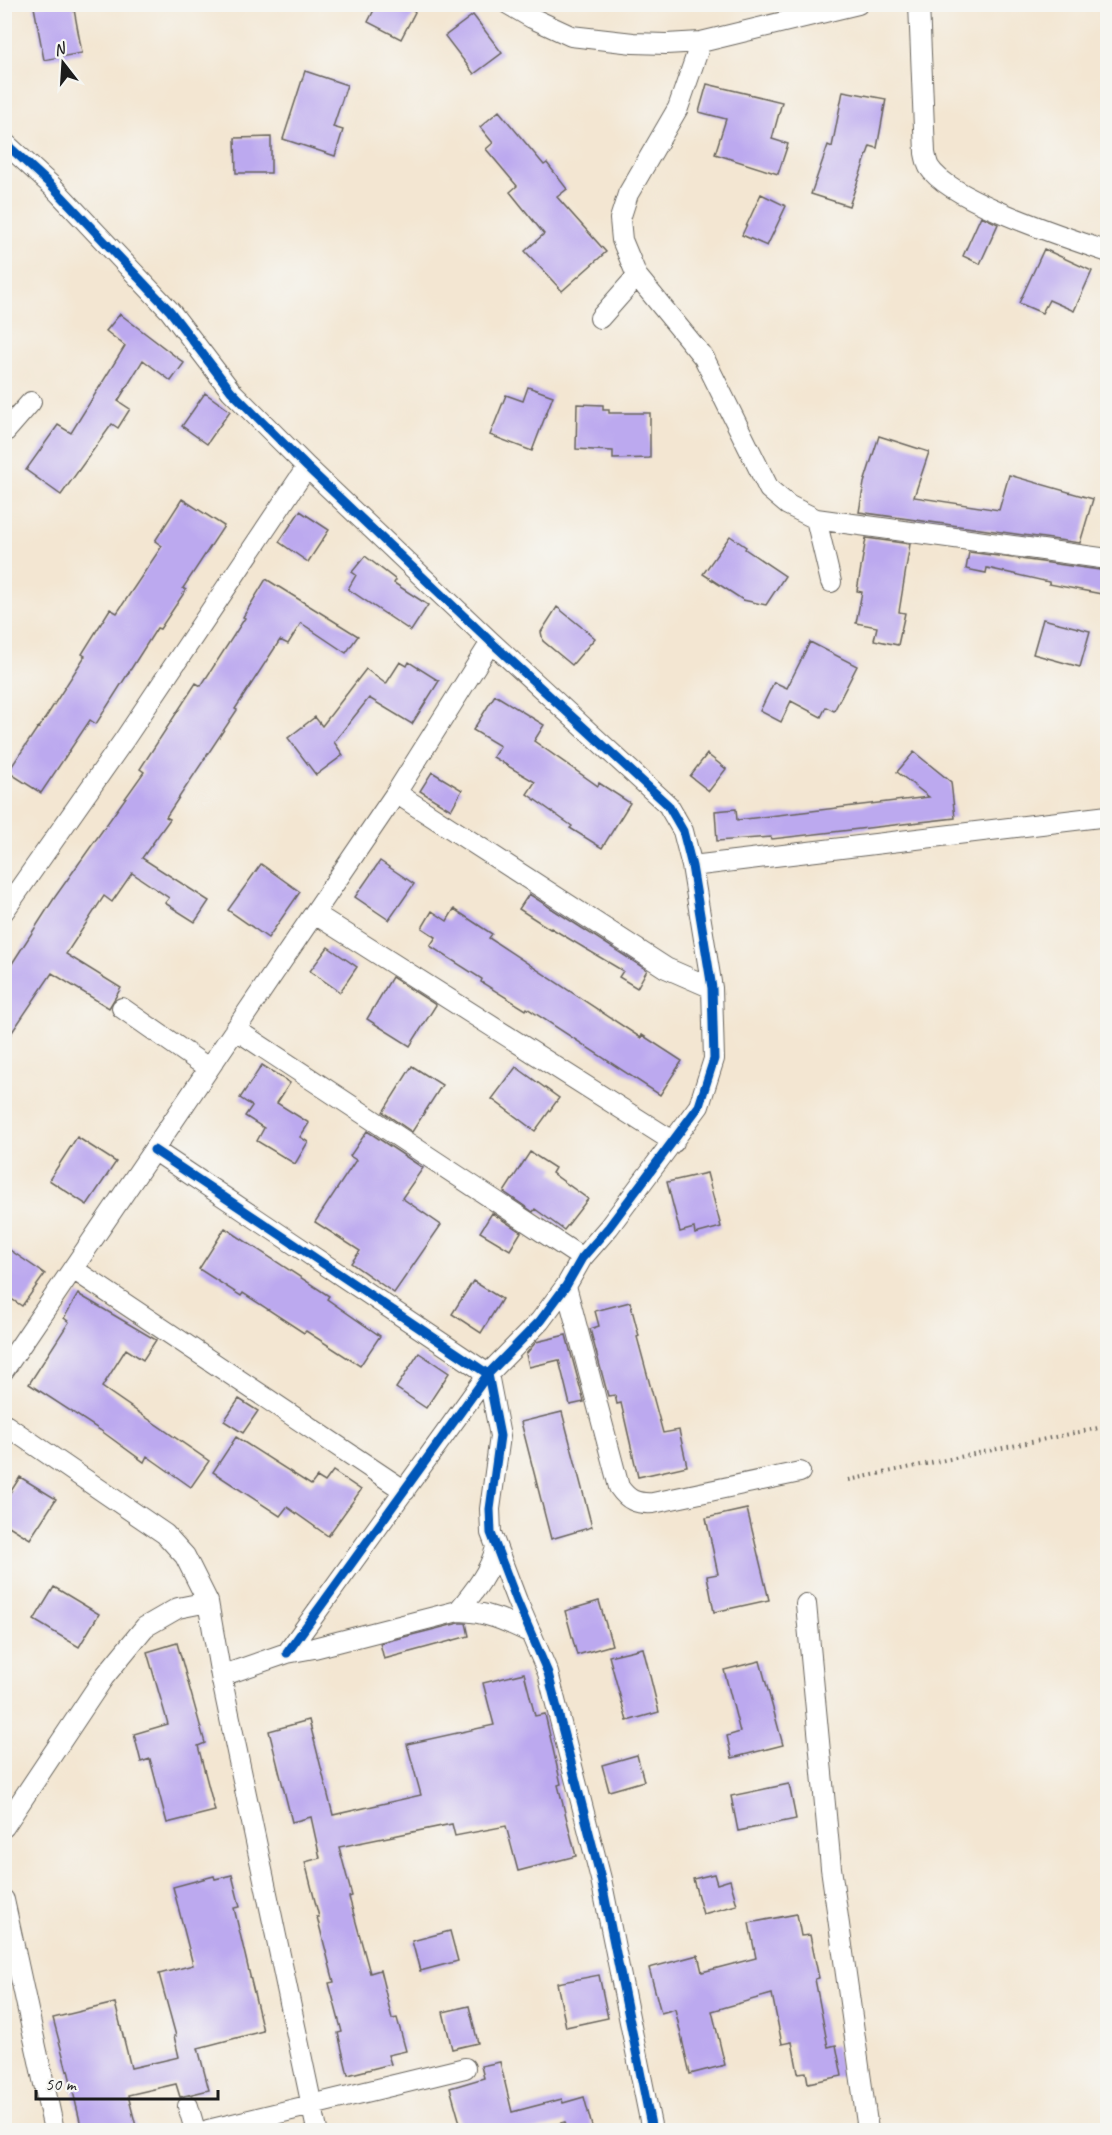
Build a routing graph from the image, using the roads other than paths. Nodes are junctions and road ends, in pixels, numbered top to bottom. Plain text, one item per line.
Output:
1 (507, 4) edge
2 (858, 4) edge
3 (919, 4) edge
4 (700, 42) junction
5 (4, 142) edge
6 (1107, 252) edge
7 (637, 276) junction
8 (600, 318) dead end
9 (31, 402) dead end
10 (4, 433) edge
11 (307, 467) junction
12 (816, 519) junction
13 (1107, 560) edge
14 (831, 582) dead end
15 (491, 642) junction
16 (396, 793) junction
17 (1107, 816) edge
18 (692, 867) junction
19 (4, 911) edge
20 (315, 914) junction
21 (712, 988) junction
22 (122, 1008) dead end
23 (235, 1029) junction
24 (208, 1068) junction
25 (674, 1142) junction
26 (154, 1149) junction
27 (582, 1258) junction
28 (73, 1269) junction
29 (566, 1286) junction
30 (4, 1370) edge
31 (488, 1374) junction
32 (4, 1424) edge
33 (800, 1472) dead end
34 (405, 1491) junction
35 (496, 1548) junction
36 (208, 1602) junction
37 (806, 1604) dead end
38 (458, 1611) junction
39 (531, 1633) junction
40 (287, 1653) junction
41 (221, 1676) junction
42 (4, 1827) edge
43 (4, 1900) edge
44 (465, 2068) dead end
45 (188, 2106) dead end
46 (311, 2106) junction
47 (54, 2130) edge
48 (195, 2130) edge
49 (208, 2130) edge
50 (317, 2130) edge
51 (652, 2130) edge
52 (868, 2130) edge

1 - 4 street
2 - 4 street
3 - 6 street
4 - 7 street
5 - 11 street
7 - 8 street
7 - 12 street
9 - 10 street
11 - 15 street
11 - 19 street
12 - 13 street
12 - 14 street
15 - 16 street
15 - 18 street
16 - 20 street
16 - 21 street
17 - 18 street
18 - 21 street
20 - 23 street
20 - 25 street
21 - 25 street
22 - 24 street
23 - 24 street
23 - 27 street
24 - 26 street
25 - 27 street
26 - 28 street
26 - 31 street
27 - 29 street
28 - 30 street
28 - 34 street
29 - 31 street
29 - 33 street
31 - 34 street
31 - 35 street
32 - 36 street
34 - 40 street
35 - 38 street
35 - 39 street
36 - 41 street
36 - 42 street
37 - 52 street
38 - 39 street
38 - 40 street
39 - 51 street
40 - 41 street
41 - 46 street
43 - 47 street
44 - 46 street
45 - 48 street
46 - 49 street
46 - 50 street

